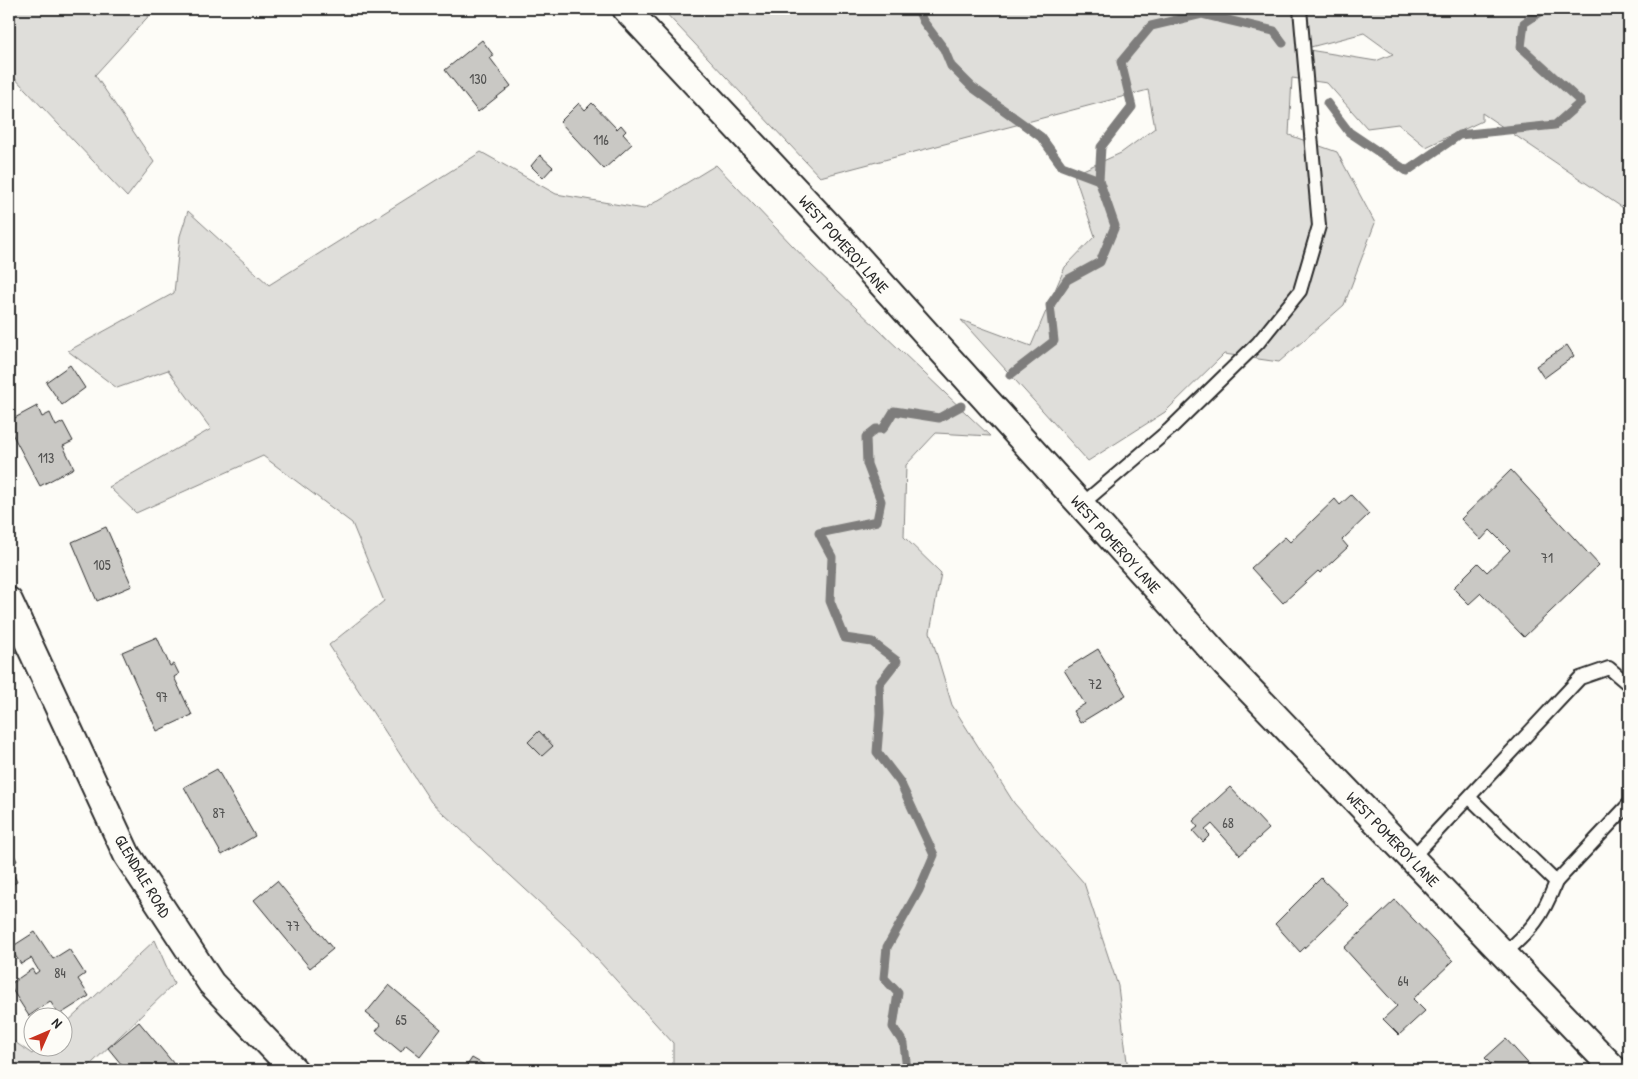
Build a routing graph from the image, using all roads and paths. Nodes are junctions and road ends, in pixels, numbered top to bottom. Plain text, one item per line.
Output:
1 (626, 9) edge
2 (1300, 9) edge
3 (1081, 505) junction
4 (9, 601) edge
5 (1629, 685) edge
6 (1470, 798) junction
7 (1629, 804) edge
8 (1411, 859) junction
9 (1556, 882) junction
10 (1504, 954) junction
11 (294, 1070) edge
12 (1615, 1070) edge

1 - 3 street, WEST POMEROY LANE
2 - 3 lane
3 - 8 street, WEST POMEROY LANE
4 - 11 street, GLENDALE ROAD
5 - 6 lane
6 - 8 lane
6 - 9 lane
7 - 9 lane
8 - 10 street, WEST POMEROY LANE
9 - 10 lane
10 - 12 street, WEST POMEROY LANE

